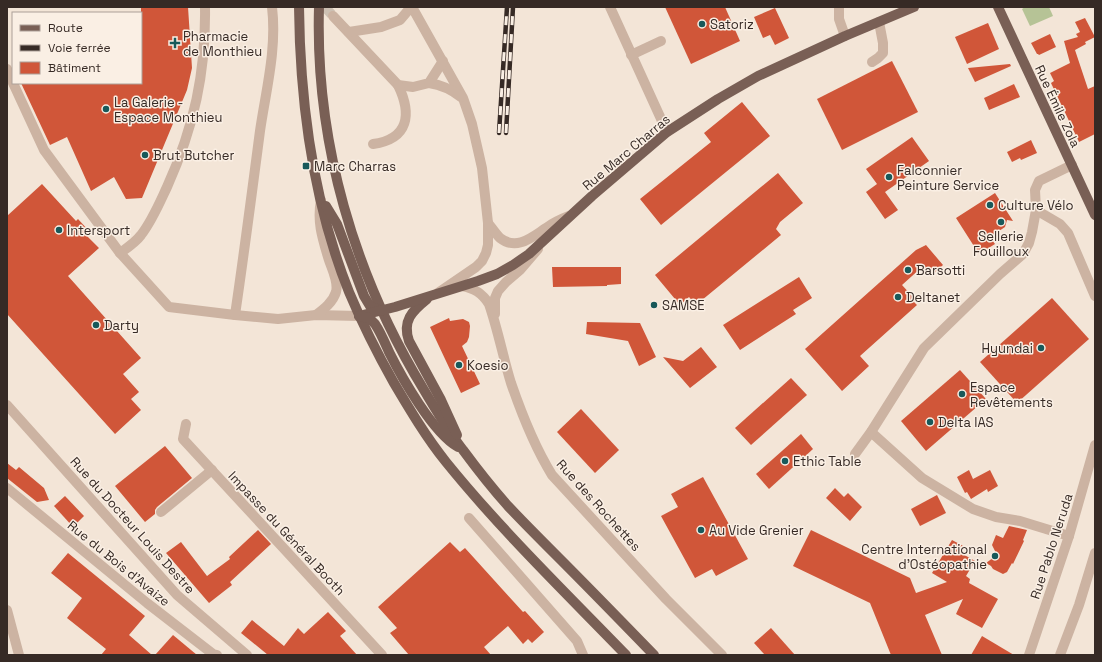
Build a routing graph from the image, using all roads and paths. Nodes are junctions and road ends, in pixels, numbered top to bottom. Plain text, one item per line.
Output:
1 (205, 7) edge
2 (272, 7) edge
3 (299, 7) edge
4 (319, 7) edge
5 (412, 7) edge
6 (610, 7) edge
7 (839, 7) edge
8 (914, 7) edge
9 (998, 7) edge
10 (333, 16) tunnel mouth
11 (879, 22) junction
12 (349, 32) junction
13 (846, 36) junction
14 (661, 41) dead end
15 (631, 55) junction
16 (443, 61) junction
17 (872, 62) dead end
18 (7, 69) edge
19 (12, 80) edge
20 (429, 83) junction
21 (14, 84) edge
22 (398, 85) junction
23 (464, 98) junction
24 (667, 132) junction
25 (373, 144) dead end
26 (1072, 165) junction
27 (321, 198) junction
28 (1036, 210) junction
29 (572, 215) junction
30 (1095, 215) edge
31 (488, 223) junction
32 (544, 240) junction
33 (120, 253) junction
34 (462, 286) junction
35 (436, 294) junction
36 (1095, 296) edge
37 (381, 311) junction
38 (236, 315) junction
39 (316, 315) junction
40 (360, 316) junction
41 (494, 320) junction
42 (7, 405) edge
43 (186, 424) dead end
44 (871, 432) junction
45 (1095, 445) edge
46 (461, 448) junction
47 (855, 454) dead end
48 (212, 470) junction
49 (7, 488) edge
50 (161, 512) dead end
51 (469, 518) dead end
52 (1070, 536) junction
53 (1095, 553) edge
54 (7, 610) edge
55 (19, 655) edge
56 (217, 655) edge
57 (247, 655) edge
58 (382, 655) edge
59 (583, 655) edge
60 (626, 655) edge
61 (654, 655) edge
62 (722, 655) edge
63 (1029, 655) edge
64 (1060, 655) edge

1 - 33 street
2 - 38 street
3 - 27 main road
4 - 37 main road
5 - 12 street
5 - 16 street
6 - 15 street
7 - 13 street
8 - 11 main road, Rue Marc Charras
9 - 26 main road, Rue Émile Zola
10 - 12 street
11 - 13 main road, Rue Marc Charras
11 - 17 street
12 - 22 street
13 - 24 main road, Rue Marc Charras
14 - 15 street
15 - 24 street
16 - 20 street
16 - 23 street
18 - 19 street
20 - 22 street
20 - 23 street
21 - 33 street
22 - 25 street
23 - 31 street
24 - 29 main road, Rue Marc Charras
26 - 28 street
26 - 30 main road, Rue Émile Zola
27 - 37 main road
27 - 39 street
27 - 40 main road
28 - 36 street
28 - 44 street
29 - 31 street
29 - 32 main road, Rue Marc Charras
31 - 35 street
32 - 34 main road, Rue Marc Charras
32 - 41 street, Rue des Rochettes
33 - 38 street
34 - 35 main road, Rue Marc Charras
34 - 41 street, Rue des Rochettes
35 - 37 main road, Rue Marc Charras
35 - 46 main road
37 - 40 main road, Rue Marc Charras
37 - 46 main road
38 - 39 street
39 - 40 street
40 - 46 main road
40 - 60 main road
41 - 62 street, Rue des Rochettes
42 - 57 street, Rue du Docteur Louis Destre
43 - 48 street, Impasse du Général Booth
44 - 47 street
44 - 52 street
45 - 52 street, Rue Pablo Neruda
46 - 61 main road
48 - 50 street
48 - 58 street, Impasse du Général Booth
49 - 56 street, Rue du Bois d'Avaize
51 - 59 street
52 - 63 street, Rue Pablo Neruda
53 - 64 street
54 - 55 street

